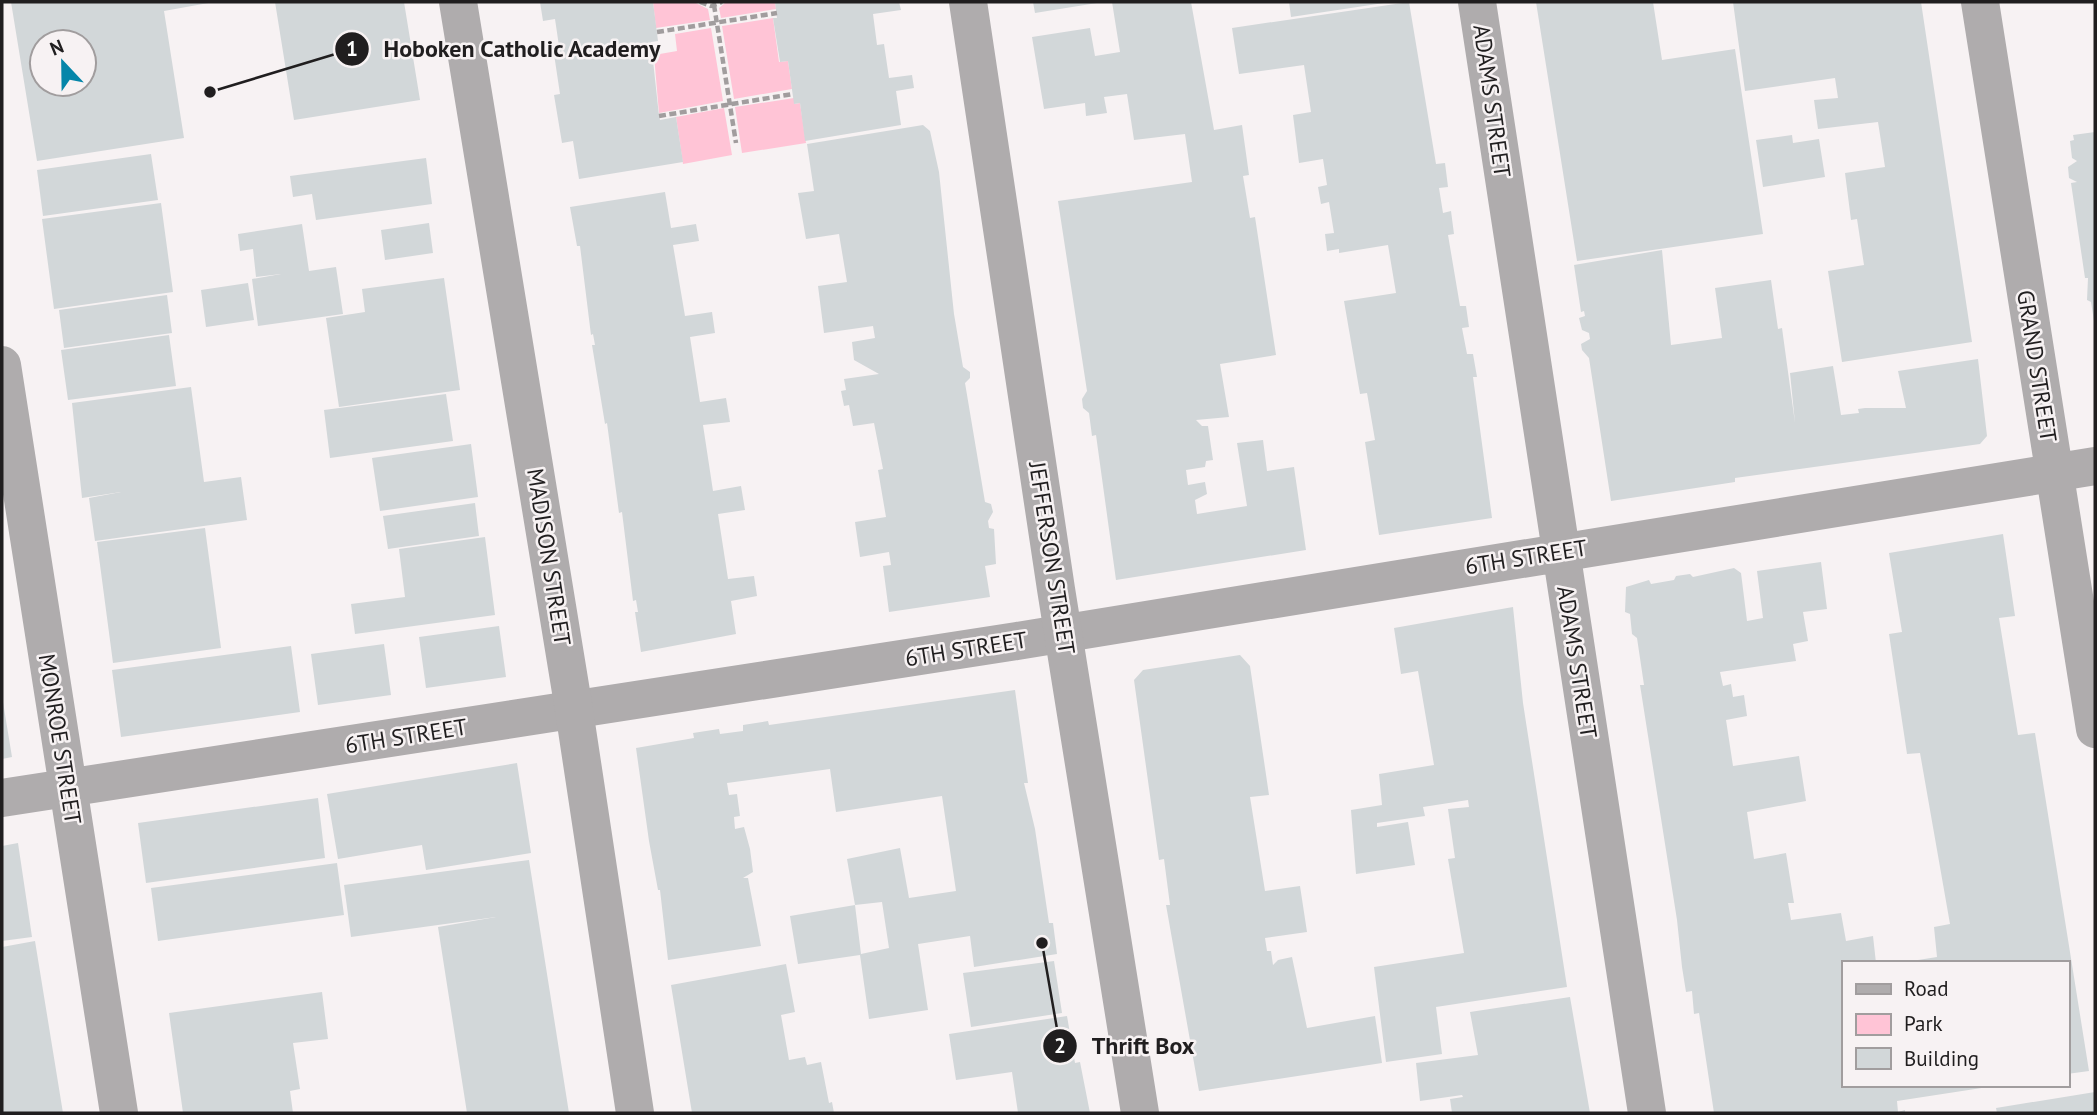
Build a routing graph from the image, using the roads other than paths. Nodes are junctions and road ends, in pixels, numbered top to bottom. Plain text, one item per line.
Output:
1 (458, 2) edge
2 (968, 2) edge
3 (1477, 2) edge
4 (1980, 2) edge
5 (2, 365) edge
6 (2095, 466) edge
7 (2054, 472) junction
8 (1559, 551) junction
9 (1063, 633) junction
10 (574, 710) junction
11 (2095, 729) edge
12 (67, 788) junction
13 (2, 798) edge
14 (119, 1113) edge
15 (635, 1113) edge
16 (1140, 1113) edge
17 (1647, 1113) edge

1 - 10 street, MADISON STREET
2 - 9 street, JEFFERSON STREET
3 - 8 street, ADAMS STREET
4 - 7 street, GRAND STREET
5 - 12 street, MONROE STREET
6 - 7 street, 6TH STREET
7 - 8 street, 6TH STREET
7 - 11 street, GRAND STREET
8 - 9 street, 6TH STREET
8 - 17 street, ADAMS STREET
9 - 10 street, 6TH STREET
9 - 16 street, JEFFERSON STREET
10 - 12 street, 6TH STREET
10 - 15 street, MADISON STREET
12 - 13 street, 6TH STREET
12 - 14 street, MONROE STREET

